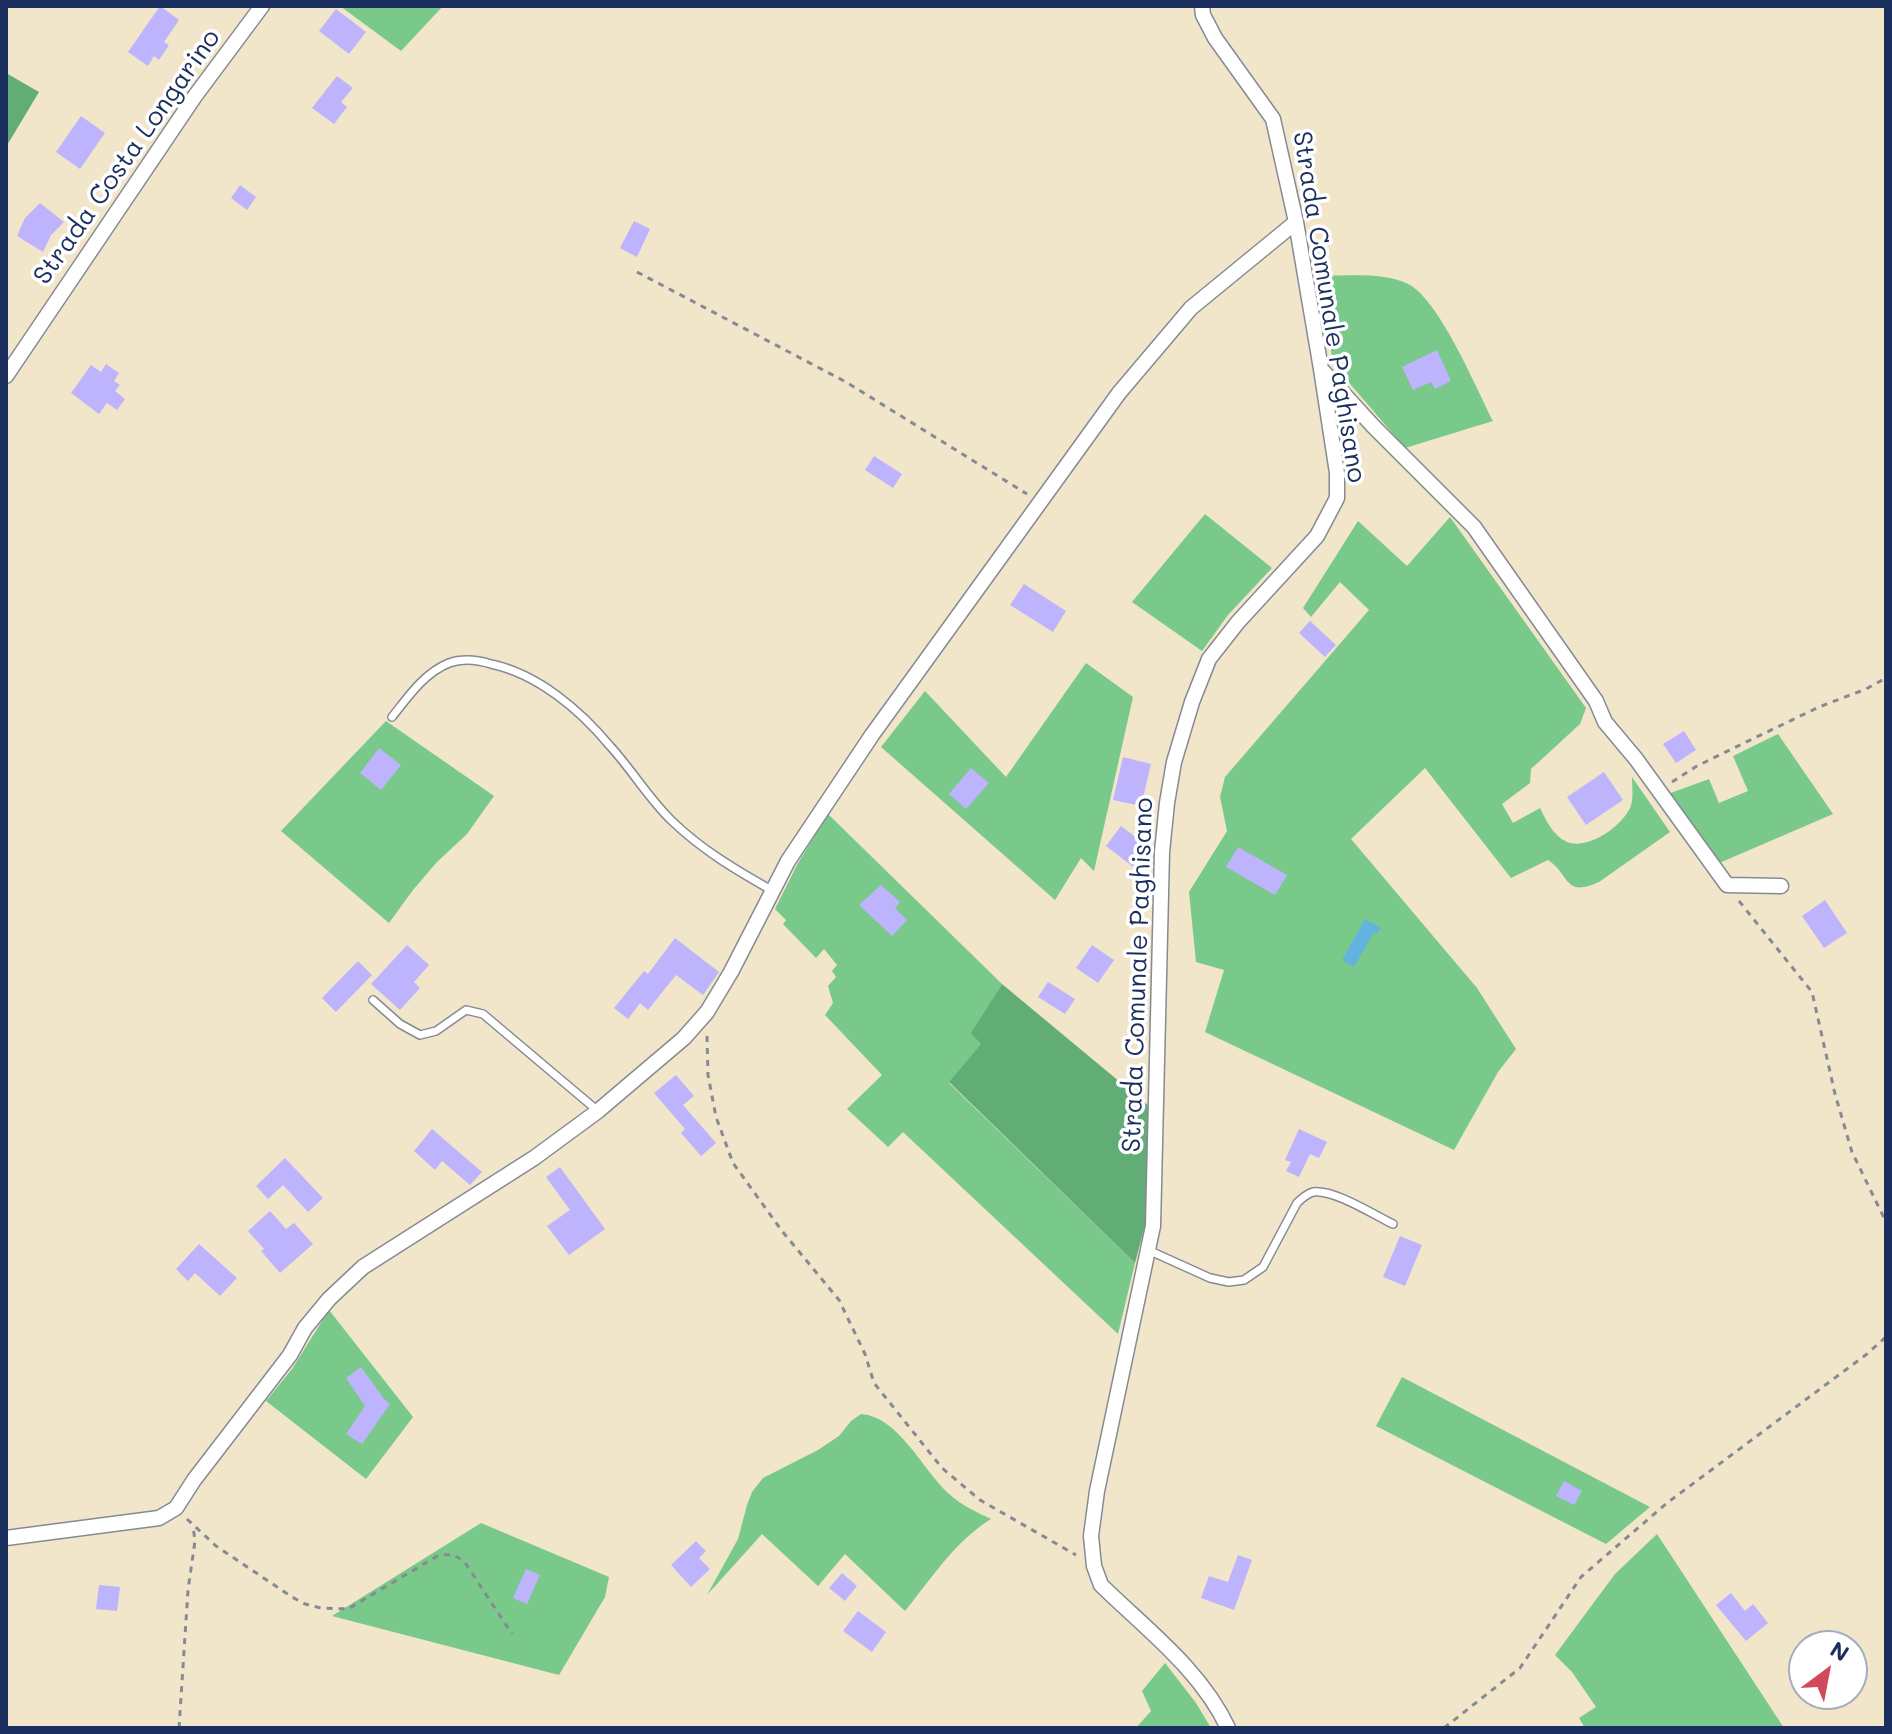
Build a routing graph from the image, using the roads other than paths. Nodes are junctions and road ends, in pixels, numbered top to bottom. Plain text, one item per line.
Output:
1 (262, 6) edge
2 (1202, 6) edge
3 (1296, 222) junction
4 (1321, 369) junction
5 (6, 376) edge
6 (392, 717) dead end
7 (1781, 886) dead end
8 (773, 891) junction
9 (373, 1000) dead end
10 (598, 1111) junction
11 (1393, 1224) dead end
12 (1148, 1250) junction
13 (6, 1538) edge
14 (1228, 1728) edge

1 - 5 street, Strada Costa Longarino
2 - 3 street, Strada Comunale Paghisano
3 - 4 street, Strada Comunale Paghisano
3 - 8 street
4 - 7 street
4 - 12 street, Strada Comunale Paghisano
6 - 8 lane
8 - 10 street
9 - 10 lane
10 - 13 street
11 - 12 lane
12 - 14 street, Strada Comunale Paghisano

